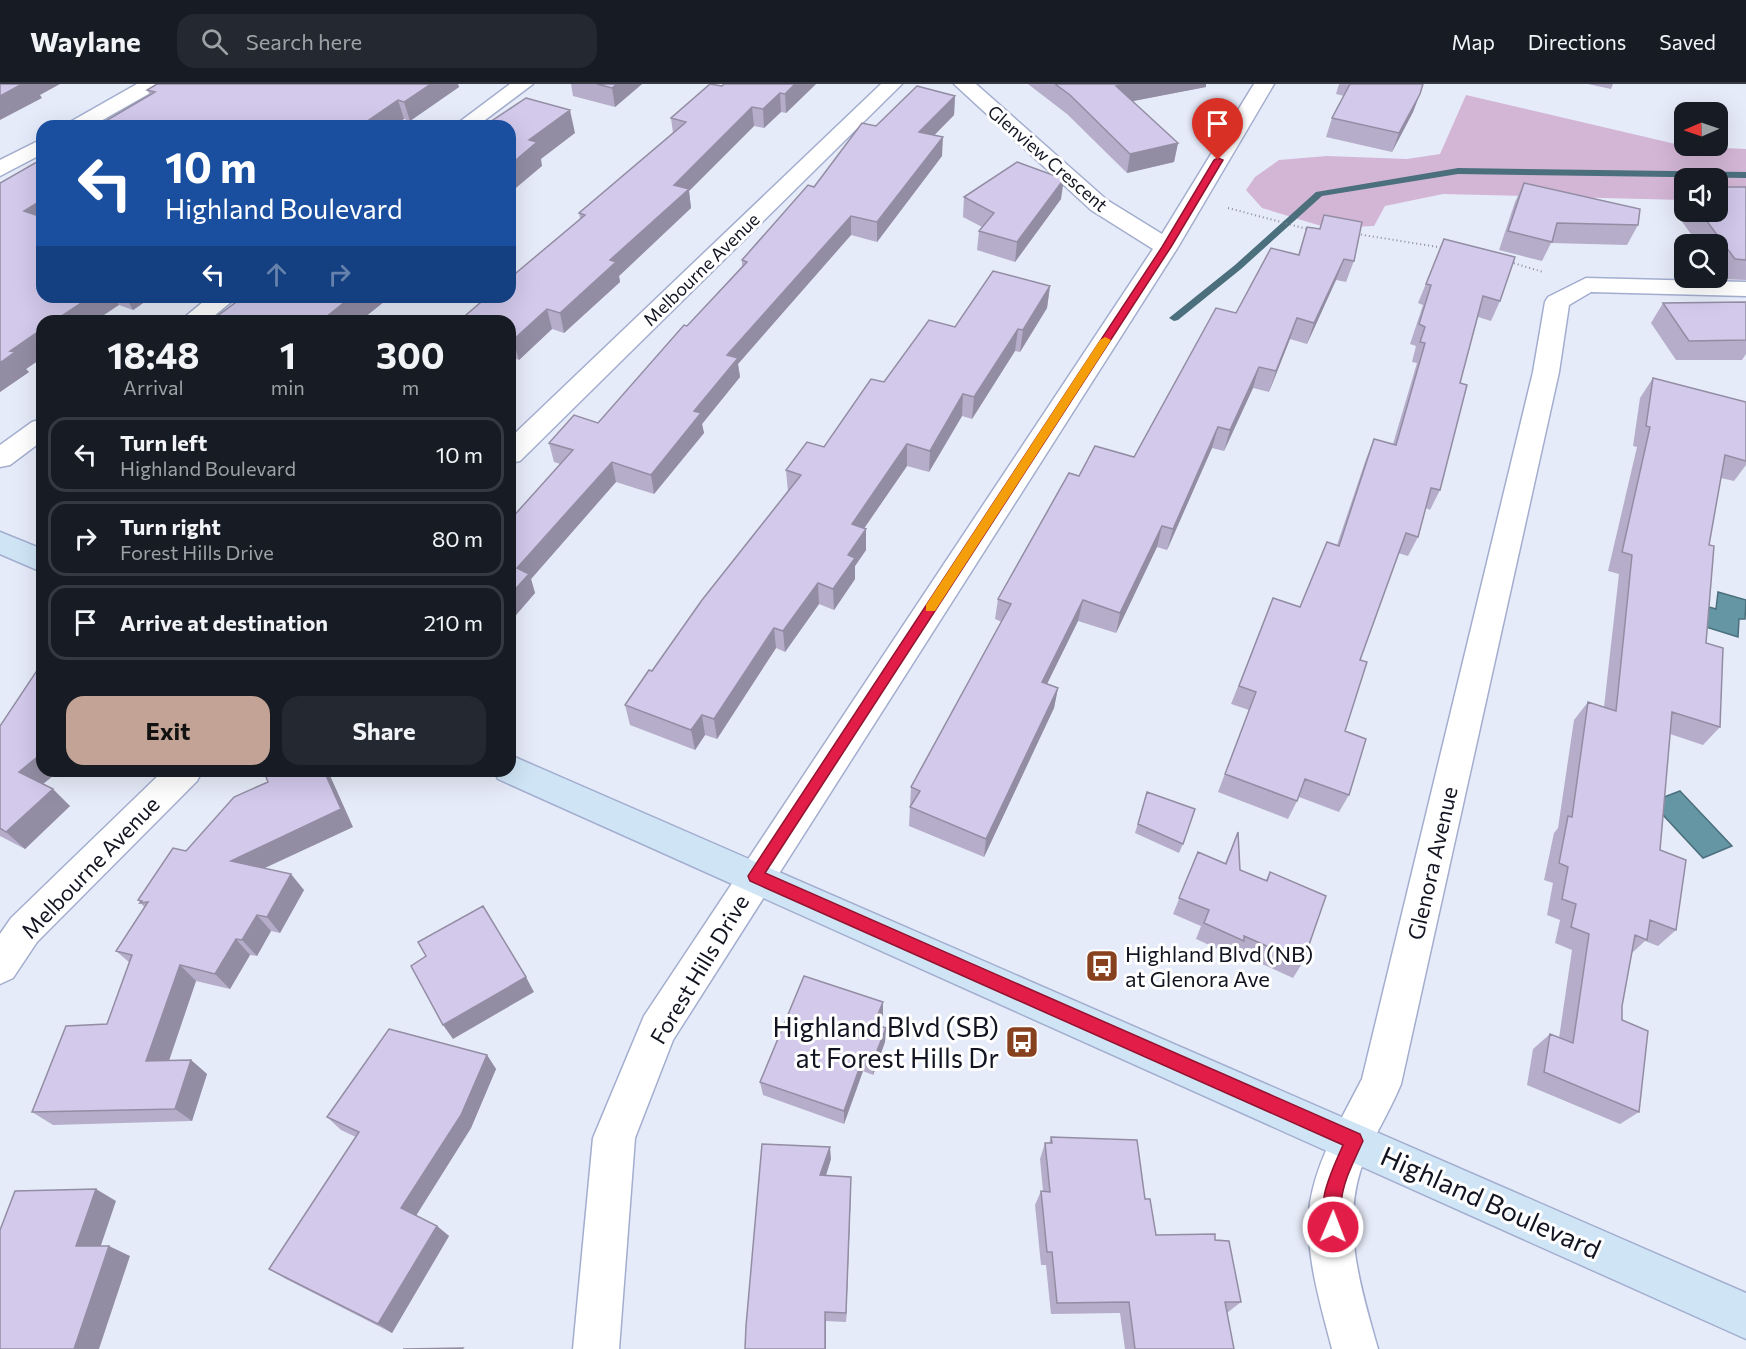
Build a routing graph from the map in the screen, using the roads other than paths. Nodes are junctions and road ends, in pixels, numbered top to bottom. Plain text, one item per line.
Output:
1 (152, 84) edge
2 (523, 84) edge
3 (891, 84) edge
4 (964, 84) edge
5 (1264, 84) edge
6 (88, 120) edge
7 (472, 120) edge
8 (36, 148) edge
9 (0, 169) edge
10 (1166, 247) junction
11 (1746, 290) edge
12 (217, 303) edge
13 (200, 315) edge
14 (36, 432) edge
15 (516, 448) edge
16 (0, 458) edge
17 (0, 542) edge
18 (36, 558) edge
19 (516, 772) edge
20 (178, 777) edge
21 (755, 876) junction
22 (0, 966) edge
23 (1354, 1141) junction
24 (1746, 1316) edge
25 (596, 1349) edge
26 (1355, 1349) edge

1 - 6 street
2 - 7 street
3 - 15 street, Melbourne Avenue
4 - 10 street, Glenview Crescent
5 - 10 street, Forest Hills Drive
8 - 9 street
10 - 21 street, Forest Hills Drive
11 - 23 street, Glenora Avenue
12 - 13 street
14 - 16 street
17 - 18 street
19 - 21 street, Highland Boulevard
20 - 22 street, Melbourne Avenue
21 - 23 street, Highland Boulevard
21 - 25 street, Forest Hills Drive
23 - 24 street, Highland Boulevard
23 - 26 street, Glenora Avenue

